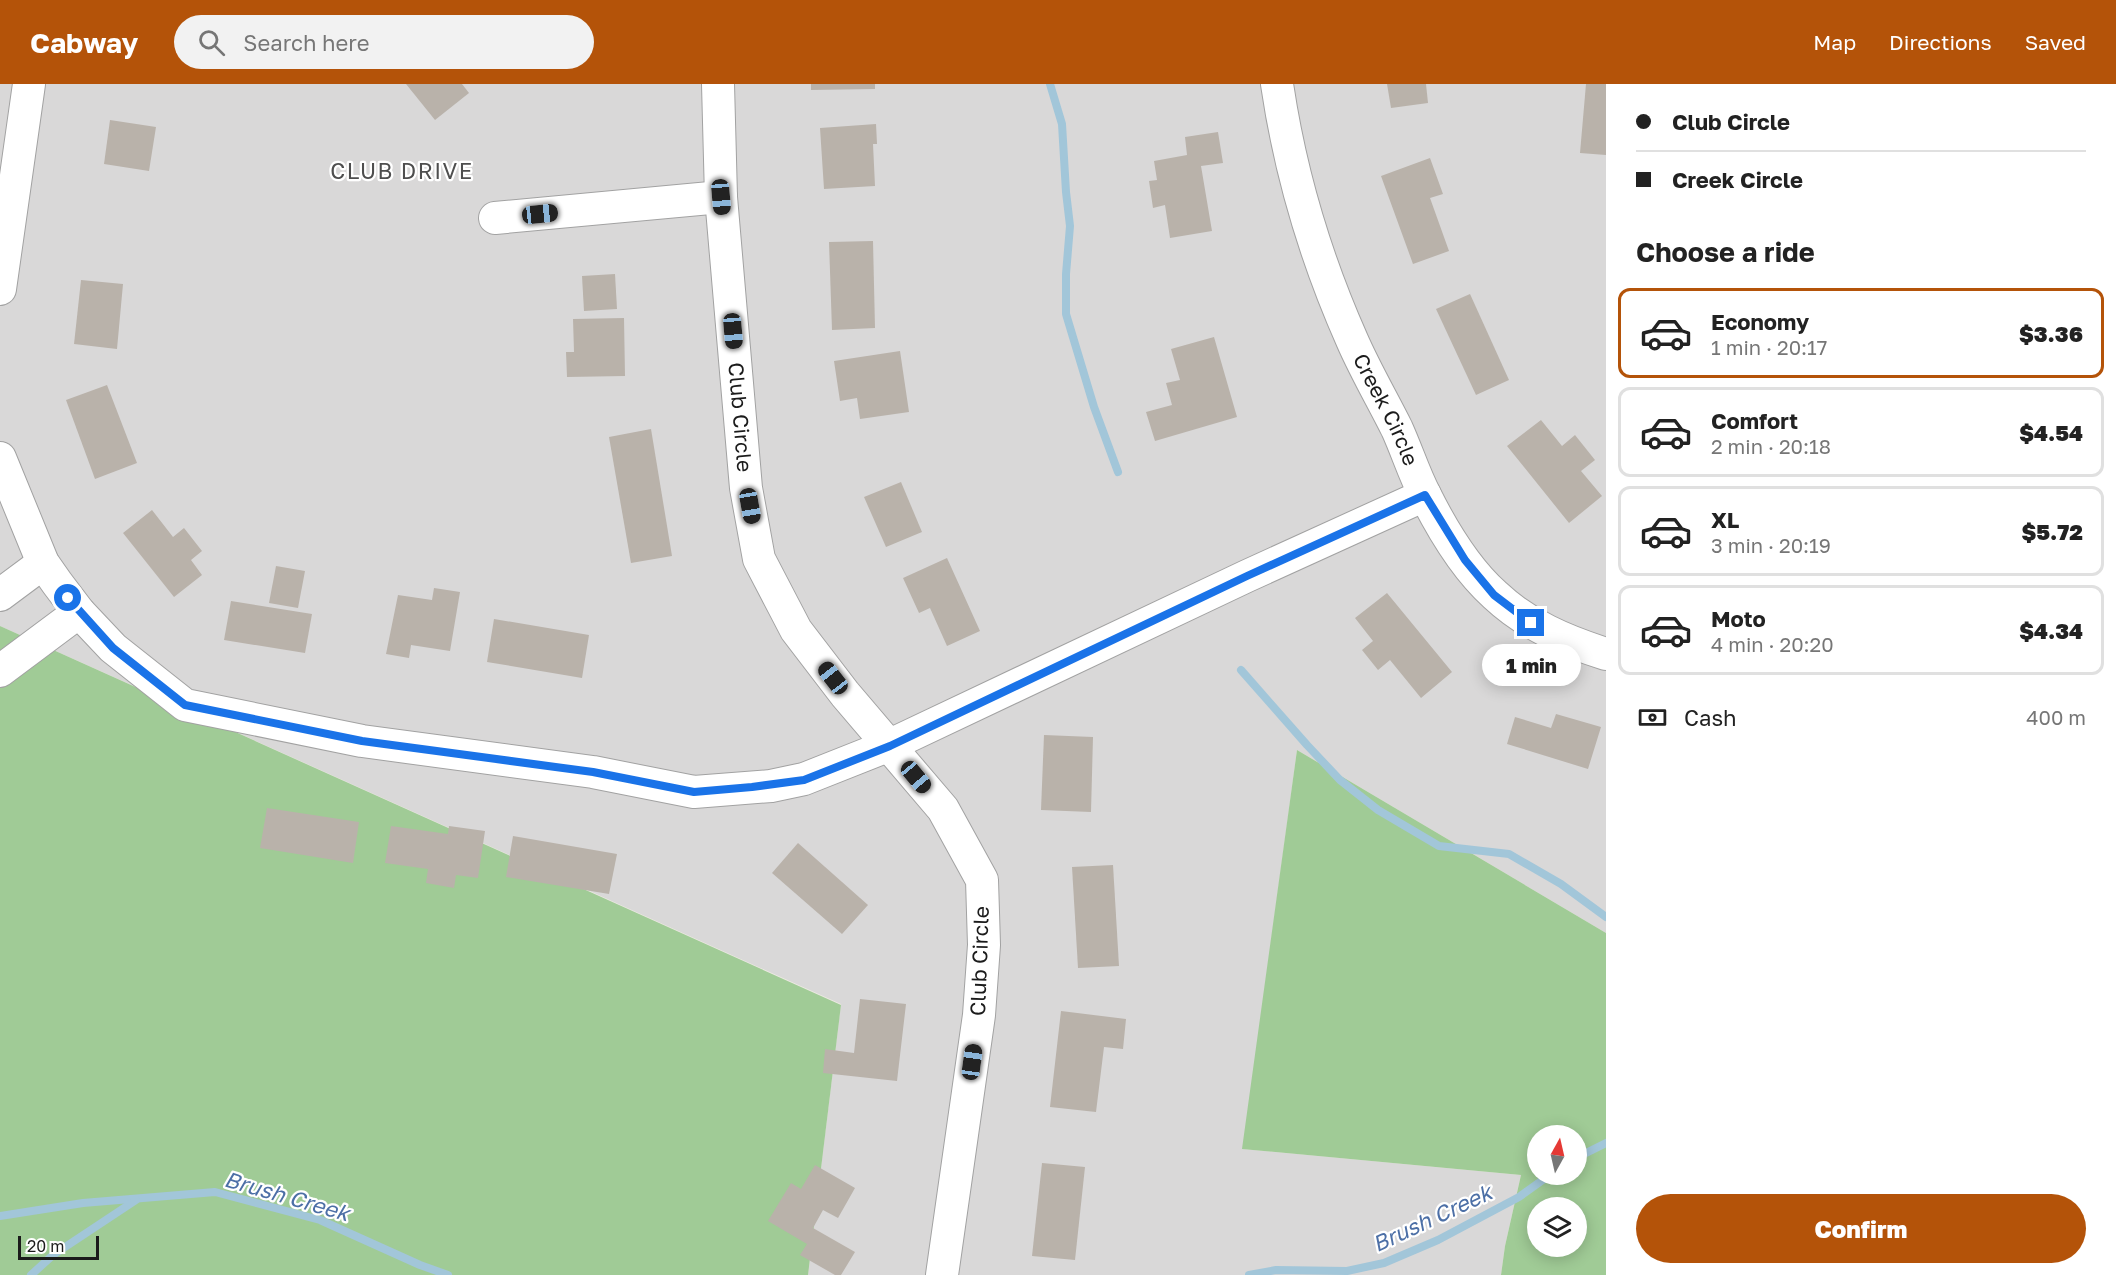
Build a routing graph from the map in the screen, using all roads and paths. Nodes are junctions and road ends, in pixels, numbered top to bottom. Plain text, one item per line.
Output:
1 (29, 84) edge
2 (718, 84) edge
3 (1277, 84) edge
4 (721, 197) junction
5 (495, 218) dead end
6 (0, 289) edge
7 (0, 458) edge
8 (1425, 495) junction
9 (43, 563) junction
10 (0, 595) edge
11 (79, 612) junction
12 (1606, 654) edge
13 (0, 671) edge
14 (890, 746) junction
15 (942, 1275) edge

1 - 6 street
2 - 4 street, Club Circle
3 - 8 street, Creek Circle
4 - 5 street
4 - 14 street, Club Circle
7 - 9 street
8 - 12 street, Creek Circle
8 - 14 street
9 - 10 street
9 - 11 street
11 - 13 street
11 - 14 street
14 - 15 street, Club Circle

